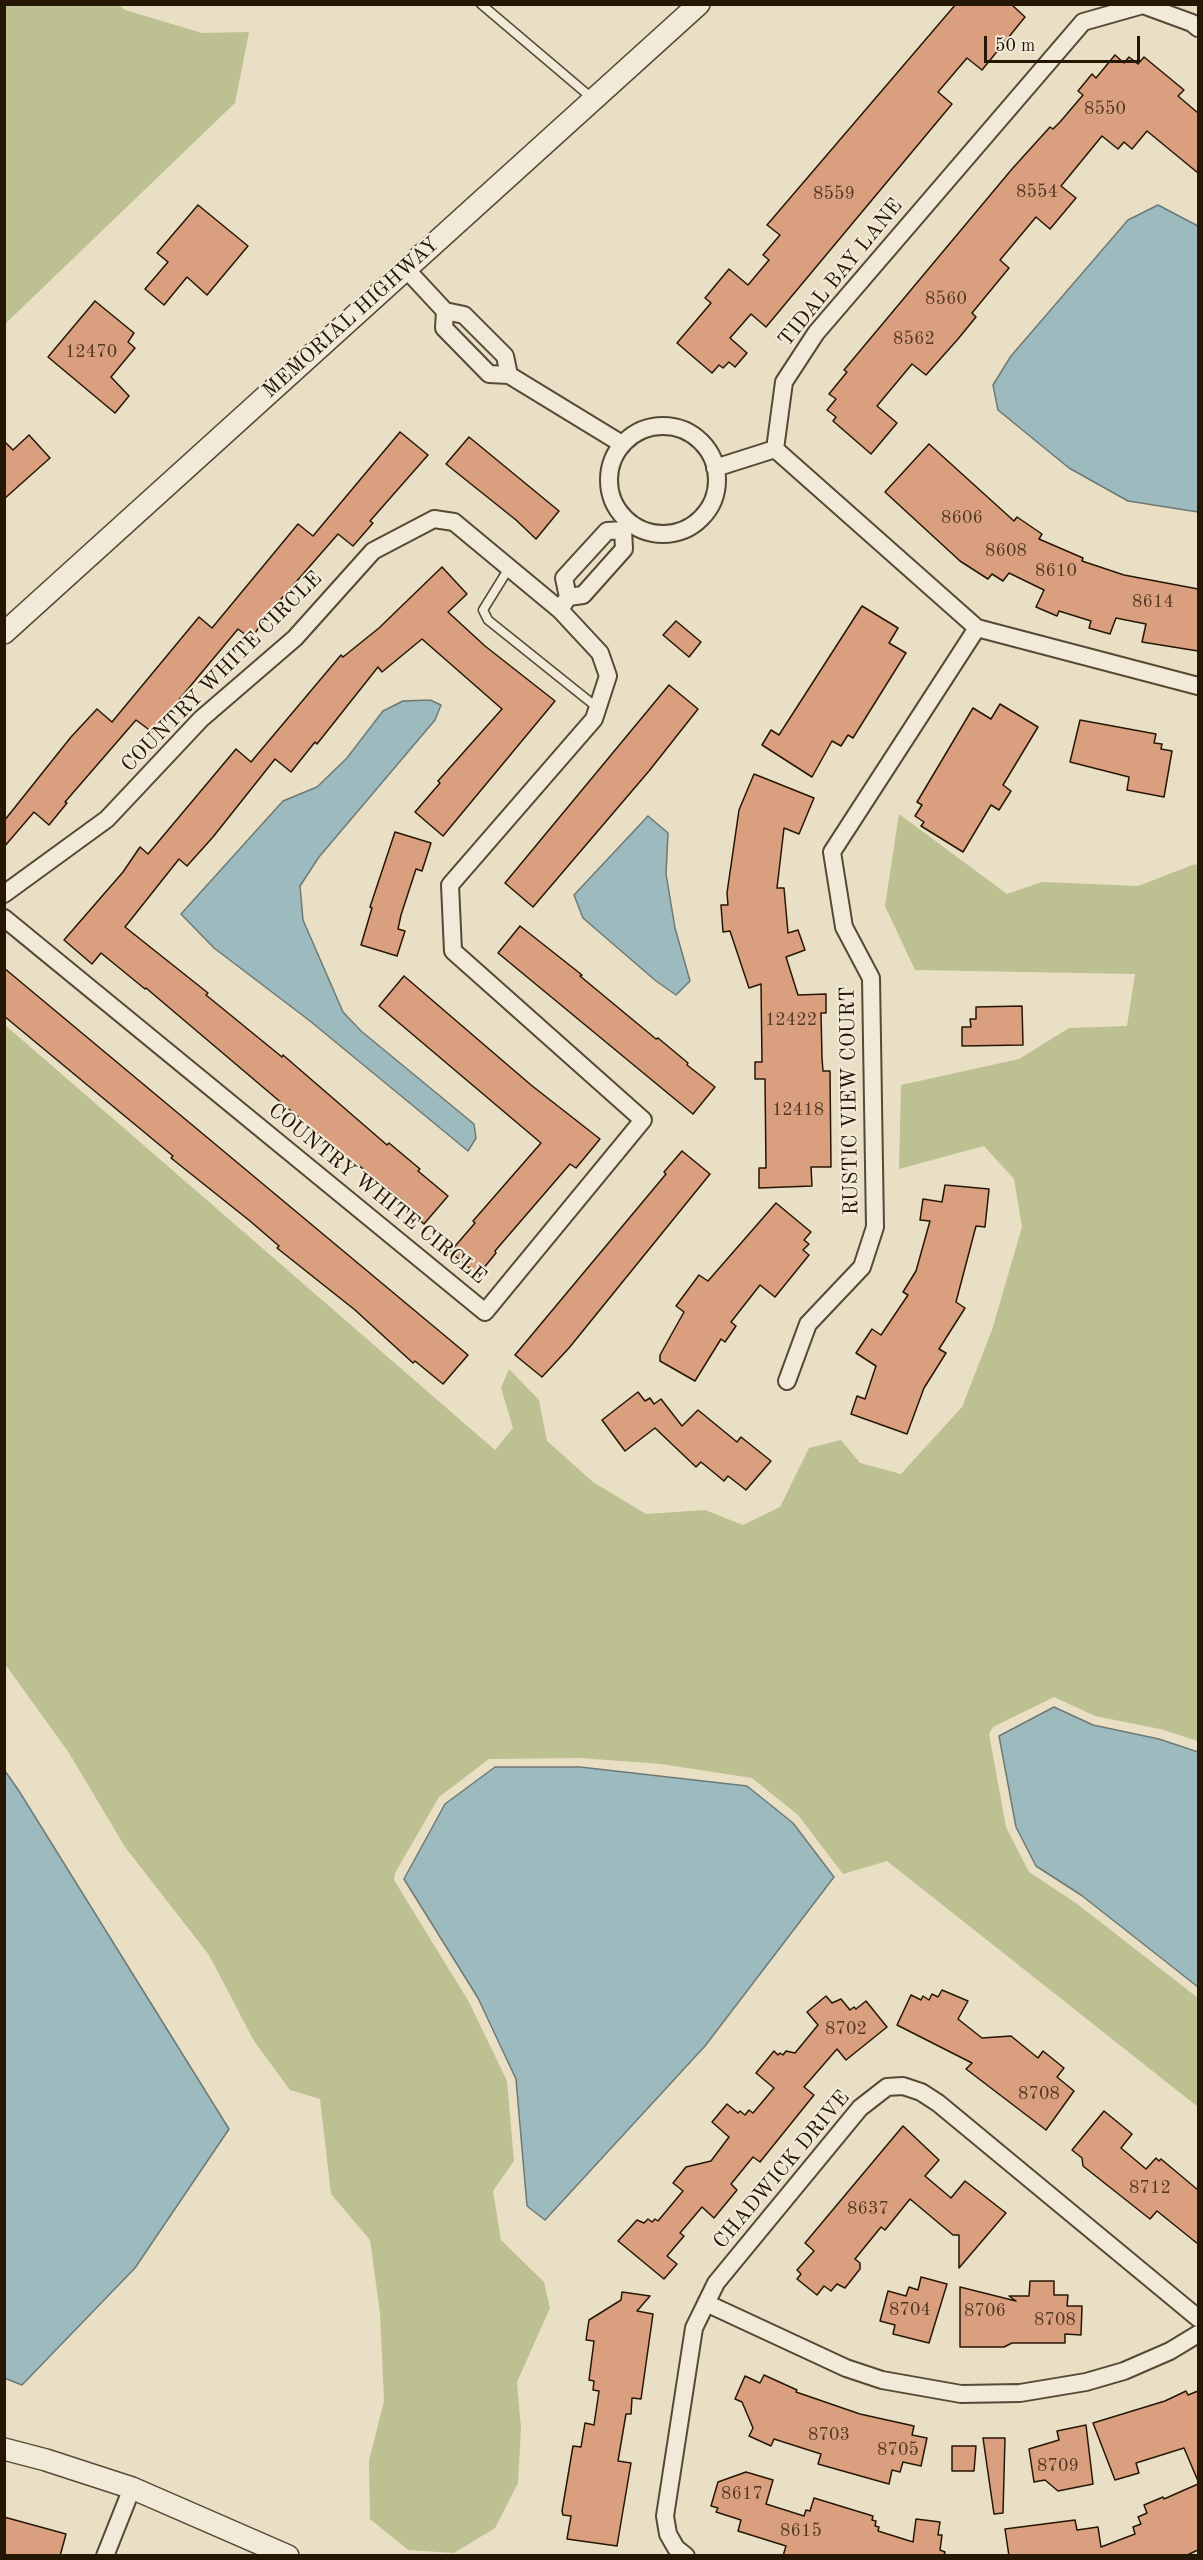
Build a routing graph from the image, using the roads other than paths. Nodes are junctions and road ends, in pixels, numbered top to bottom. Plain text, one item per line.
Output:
1 (481, 4) edge
2 (699, 4) edge
3 (1198, 28) edge
4 (594, 100) junction
5 (406, 269) junction
6 (445, 311) junction
7 (509, 375) junction
8 (622, 444) junction
9 (775, 449) junction
10 (715, 468) junction
11 (626, 526) junction
12 (509, 568) junction
13 (564, 604) junction
14 (977, 628) junction
15 (4, 633) edge
16 (1198, 686) edge
17 (599, 709) junction
18 (4, 894) edge
19 (4, 918) edge
20 (787, 1381) dead end
21 (706, 2303) junction
22 (1198, 2318) edge
23 (1198, 2334) edge
24 (4, 2450) edge
25 (132, 2488) junction
26 (105, 2556) edge
27 (288, 2556) edge
28 (686, 2556) edge

1 - 4 lane
2 - 4 street, MEMORIAL HIGHWAY
3 - 9 street, TIDAL BAY LANE
4 - 5 street, MEMORIAL HIGHWAY
5 - 6 street
5 - 15 street, MEMORIAL HIGHWAY
6 - 7 street
6 - 7 street
7 - 8 street
8 - 10 street
8 - 11 street
9 - 10 street
9 - 14 street
10 - 11 street
11 - 13 street
11 - 13 street
12 - 13 street, COUNTRY WHITE CIRCLE
12 - 17 lane
12 - 18 street, COUNTRY WHITE CIRCLE
13 - 17 street, COUNTRY WHITE CIRCLE
14 - 16 street
14 - 20 street, RUSTIC VIEW COURT
17 - 19 street, COUNTRY WHITE CIRCLE
21 - 22 street, CHADWICK DRIVE
21 - 23 street
21 - 28 street, CHADWICK DRIVE
24 - 25 street
25 - 26 street
25 - 27 street

